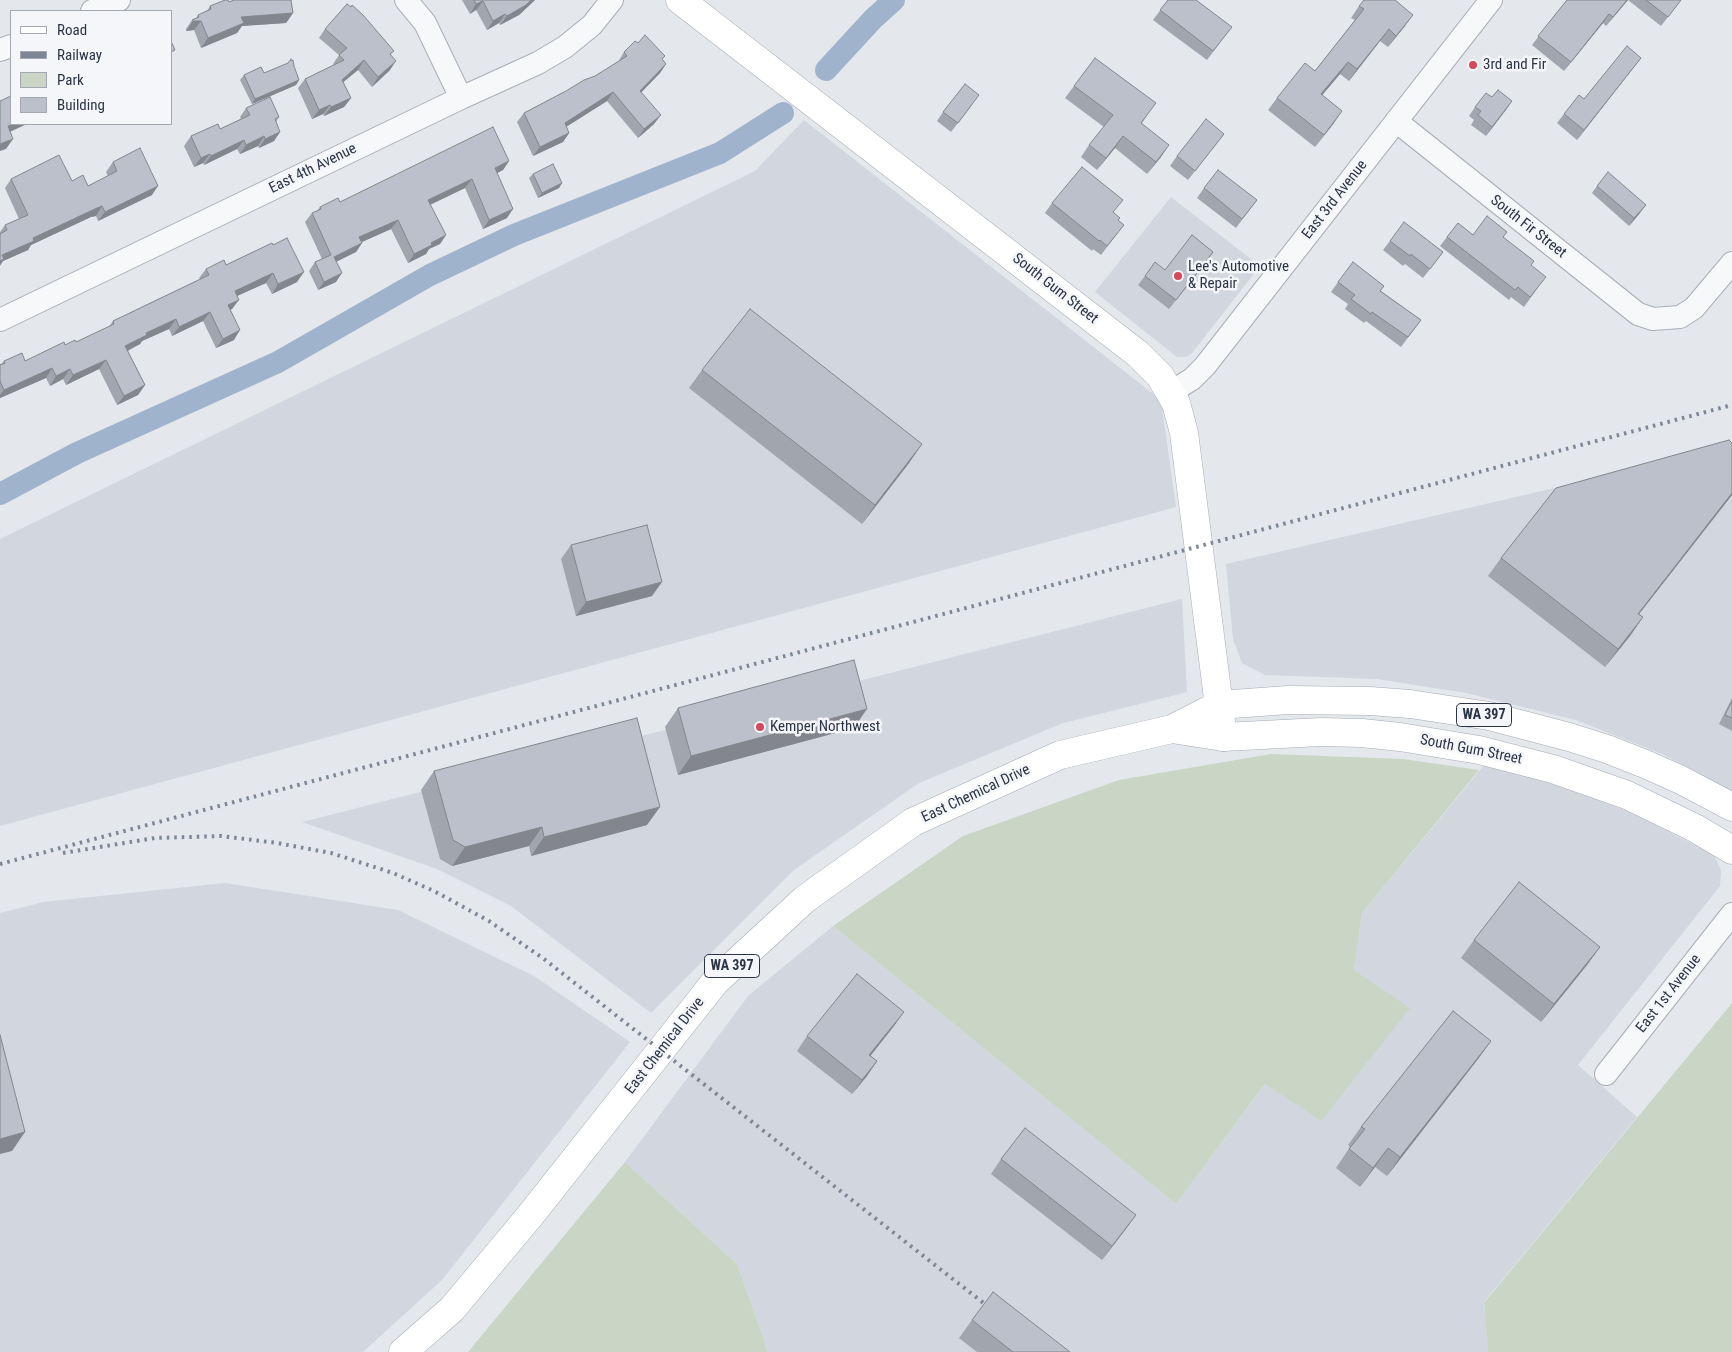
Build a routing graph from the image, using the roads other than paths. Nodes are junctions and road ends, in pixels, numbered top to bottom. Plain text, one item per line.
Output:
1 (119, 0) edge
2 (406, 0) edge
3 (612, 0) edge
4 (680, 0) edge
5 (1491, 0) edge
6 (94, 10) edge
7 (461, 98) junction
8 (1396, 121) junction
9 (1732, 262) edge
10 (0, 320) edge
11 (1171, 392) junction
12 (1219, 705) junction
13 (1172, 729) junction
14 (1223, 737) junction
15 (1732, 807) edge
16 (1732, 850) edge
17 (1732, 914) edge
18 (1606, 1074) dead end
19 (403, 1352) edge

1 - 6 street
2 - 7 street
3 - 7 street, East 4th Avenue
4 - 11 main road, South Gum Street
5 - 8 street, East 3rd Avenue
7 - 10 street, East 4th Avenue
8 - 9 street, South Fir Street
8 - 11 street, East 3rd Avenue
11 - 12 main road, South Gum Street
12 - 13 main road, East Chemical Drive / WA 397
12 - 14 main road, South Gum Street
12 - 15 main road, WA 397
13 - 14 main road, East Chemical Drive / WA 397
13 - 19 main road, East Chemical Drive / WA 397
14 - 16 main road, South Gum Street / WA 397
17 - 18 street, East 1st Avenue

